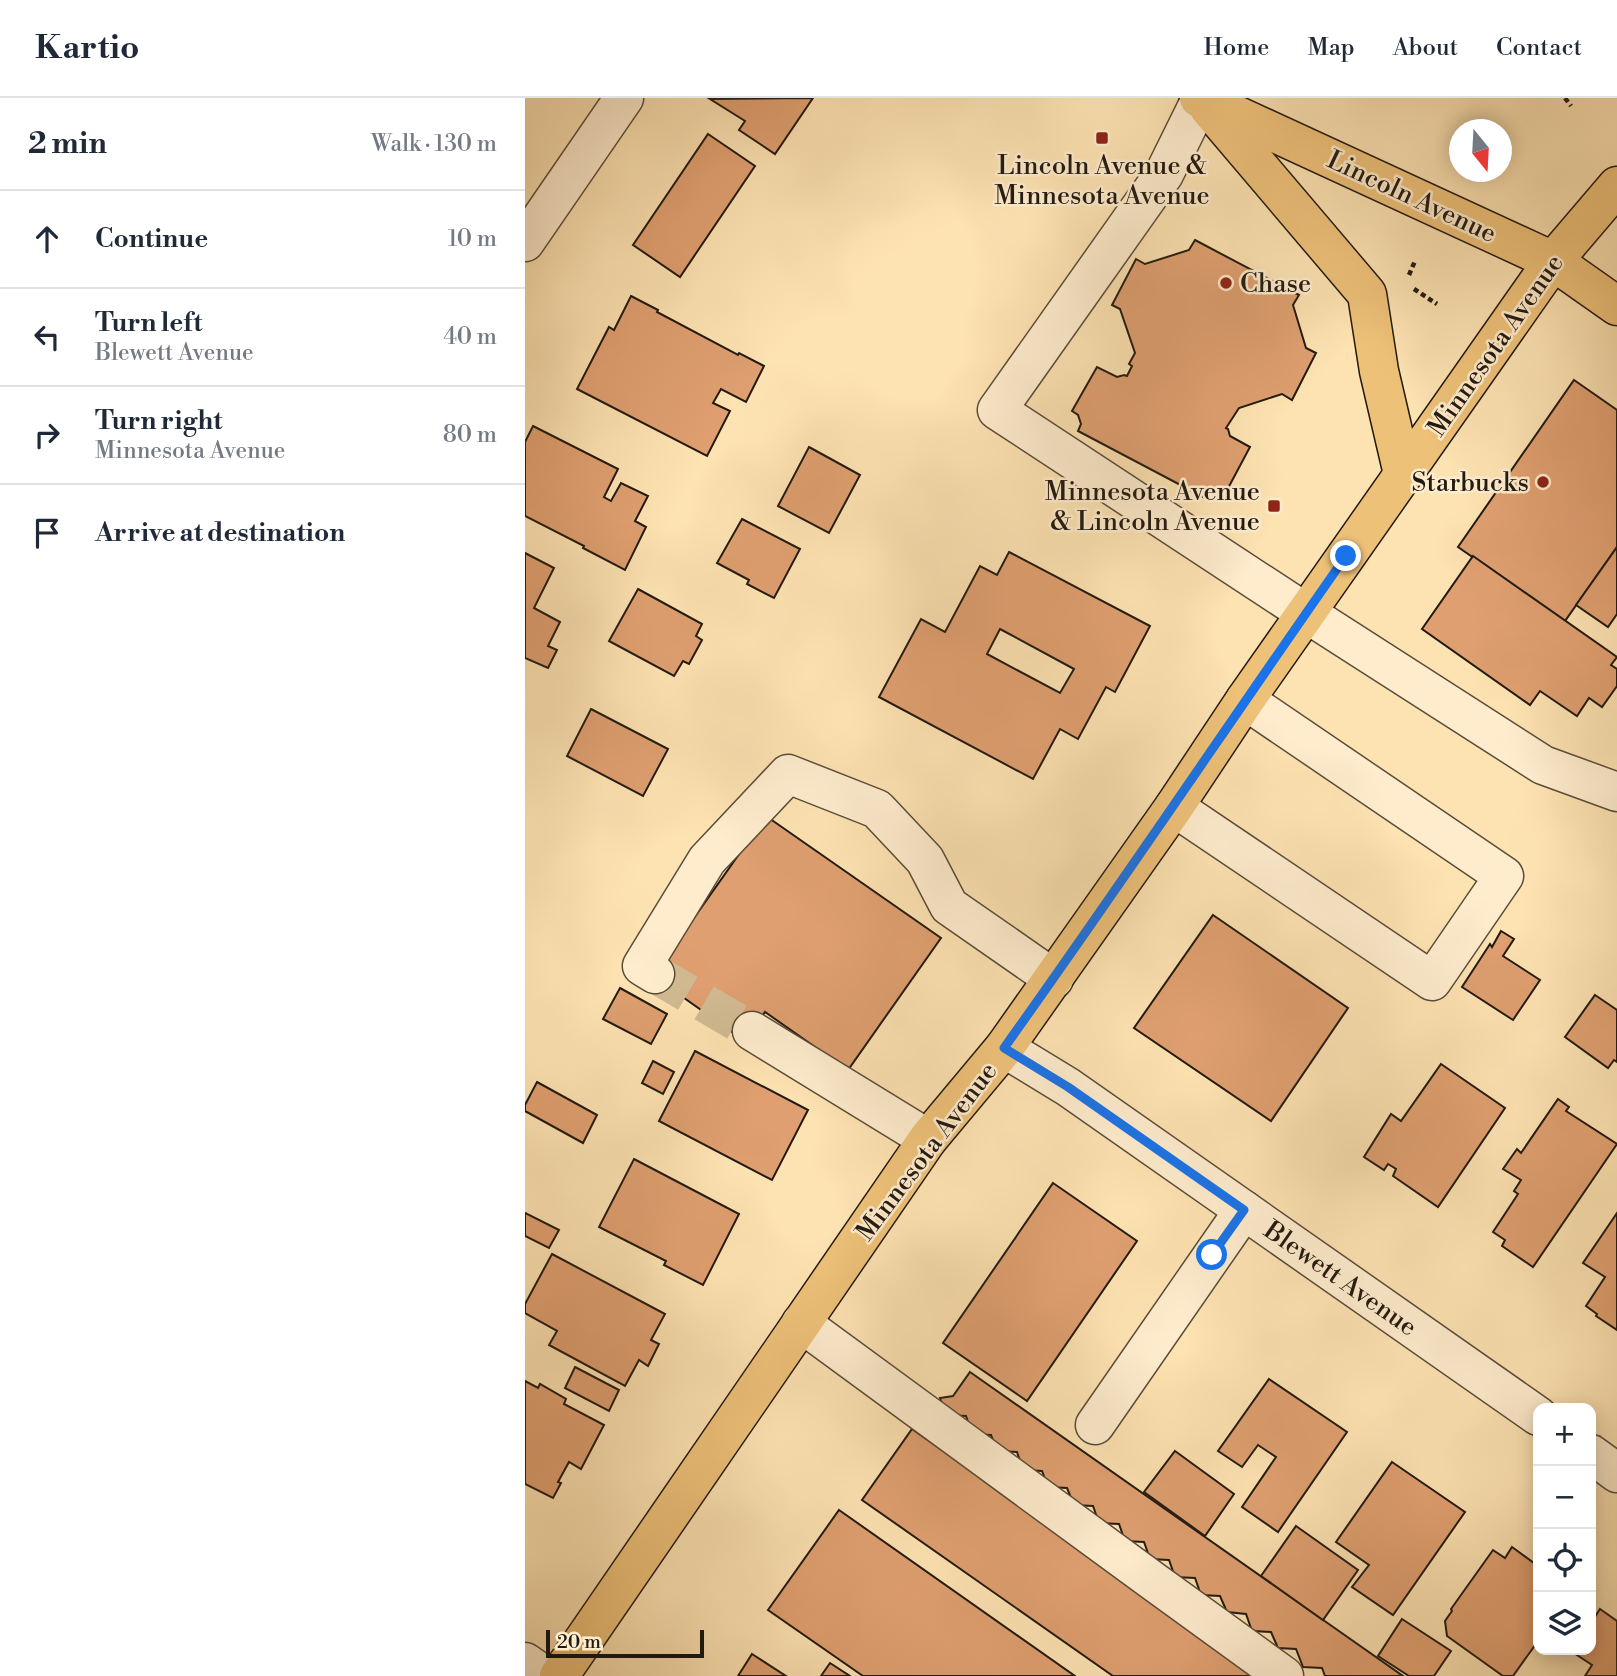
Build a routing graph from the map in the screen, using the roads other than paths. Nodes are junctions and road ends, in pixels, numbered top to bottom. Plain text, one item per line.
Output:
1 (624, 98) edge
2 (1200, 98) edge
3 (1617, 186) edge
4 (525, 242) edge
5 (1553, 261) junction
6 (1617, 306) edge
7 (1403, 474) junction
8 (1306, 613) junction
9 (1245, 700) junction
10 (1617, 792) edge
11 (1174, 807) junction
12 (655, 974) dead end
13 (1054, 979) junction
14 (753, 1031) tunnel mouth
15 (1004, 1048) junction
16 (928, 1139) junction
17 (1244, 1210) junction
18 (801, 1323) junction
19 (1533, 1412) edge
20 (1095, 1425) dead end
21 (1596, 1458) edge
22 (1617, 1473) edge
23 (525, 1662) edge
24 (545, 1676) edge
25 (559, 1676) edge
26 (1284, 1676) edge

1 - 4 street
2 - 5 main road, Lincoln Avenue
2 - 7 main road
2 - 8 street
3 - 5 main road, Minnesota Avenue
5 - 6 main road, Lincoln Avenue
5 - 7 main road, Minnesota Avenue
7 - 8 main road, Minnesota Avenue
8 - 9 main road, Minnesota Avenue
8 - 10 street
9 - 11 main road, Minnesota Avenue
9 - 11 street
11 - 13 main road, Minnesota Avenue
12 - 13 street
13 - 15 main road, Minnesota Avenue
14 - 16 street
15 - 16 main road, Minnesota Avenue
15 - 17 street, Blewett Avenue
16 - 18 main road, Minnesota Avenue
17 - 19 street, Blewett Avenue
17 - 20 street
18 - 25 main road, Minnesota Avenue
18 - 26 street
21 - 22 street
23 - 24 street

